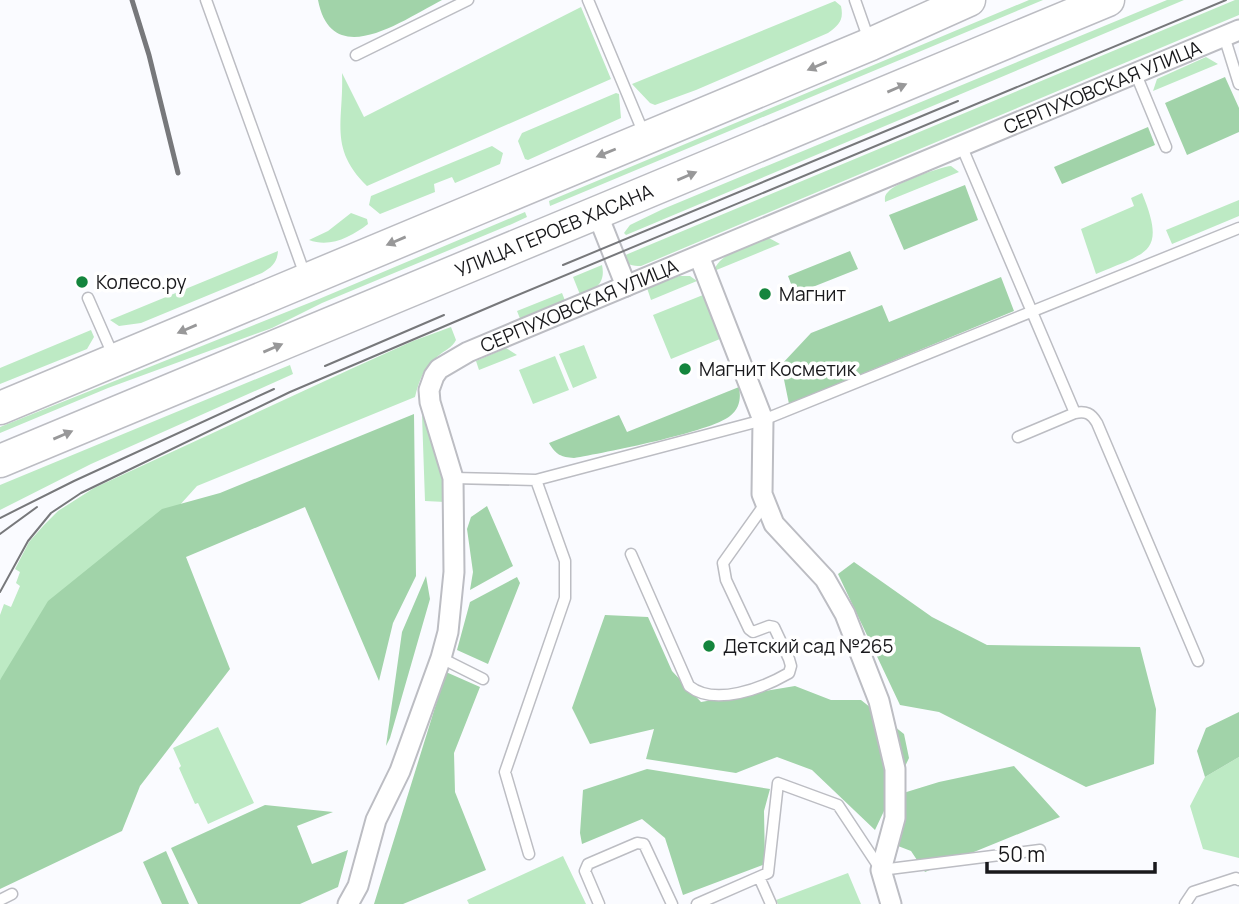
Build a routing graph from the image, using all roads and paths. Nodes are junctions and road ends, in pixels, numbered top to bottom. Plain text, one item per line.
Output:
1 (206, 0) edge
2 (468, 0) edge
3 (588, 0) edge
4 (855, 0) edge
5 (969, 0) edge
6 (1108, 0) edge
7 (937, 6) edge
8 (1232, 33) edge
9 (871, 44) junction
10 (356, 55) dead end
11 (1135, 72) junction
12 (1239, 84) edge
13 (646, 137) junction
14 (961, 145) junction
15 (1166, 147) dead end
16 (597, 214) junction
17 (1239, 228) edge
18 (699, 256) junction
19 (306, 279) junction
20 (626, 286) junction
21 (88, 298) dead end
22 (1032, 313) junction
23 (115, 359) junction
24 (0, 408) edge
25 (1074, 413) junction
26 (763, 419) junction
27 (1018, 437) dead end
28 (0, 461) edge
29 (453, 478) junction
30 (536, 480) junction
31 (765, 503) junction
32 (631, 554) dead end
33 (441, 658) junction
34 (1198, 661) dead end
35 (483, 679) dead end
36 (1040, 850) dead end
37 (529, 854) dead end
38 (881, 870) junction
39 (759, 877) junction
40 (1239, 880) edge
41 (12, 894) dead end
42 (0, 900) edge
43 (348, 904) edge
44 (599, 904) edge
45 (672, 904) edge
46 (697, 904) edge
47 (771, 904) edge
48 (891, 904) edge
49 (1185, 904) edge

1 - 19 lane
2 - 10 lane
3 - 13 lane
4 - 9 lane
5 - 7 main road
16 -> 6 main road, УЛИЦА ГЕРОЕВ ХАСАНА
7 - 9 main road
8 - 11 street, СЕРПУХОВСКАЯ УЛИЦА
8 - 12 lane
9 -> 13 main road
11 - 14 street, СЕРПУХОВСКАЯ УЛИЦА
11 - 15 lane
13 -> 19 main road
14 - 18 street, СЕРПУХОВСКАЯ УЛИЦА
14 - 22 lane
16 - 20 street
28 -> 16 main road, УЛИЦА ГЕРОЕВ ХАСАНА
17 - 22 lane
18 - 20 street, СЕРПУХОВСКАЯ УЛИЦА
18 - 26 street
19 -> 23 main road
20 - 29 street, СЕРПУХОВСКАЯ УЛИЦА
21 - 23 lane
22 - 25 lane
22 - 26 lane
23 - 24 main road
25 - 27 lane
25 - 34 lane
26 - 30 lane
26 - 31 street
29 - 30 lane
29 - 33 street, СЕРПУХОВСКАЯ УЛИЦА
30 - 37 lane
31 - 32 lane
31 - 38 street
33 - 35 lane
33 - 43 street, СЕРПУХОВСКАЯ УЛИЦА
36 - 38 lane
38 - 39 lane
38 - 48 street
39 - 46 lane
39 - 47 lane
40 - 49 lane
41 - 42 lane
44 - 45 lane

